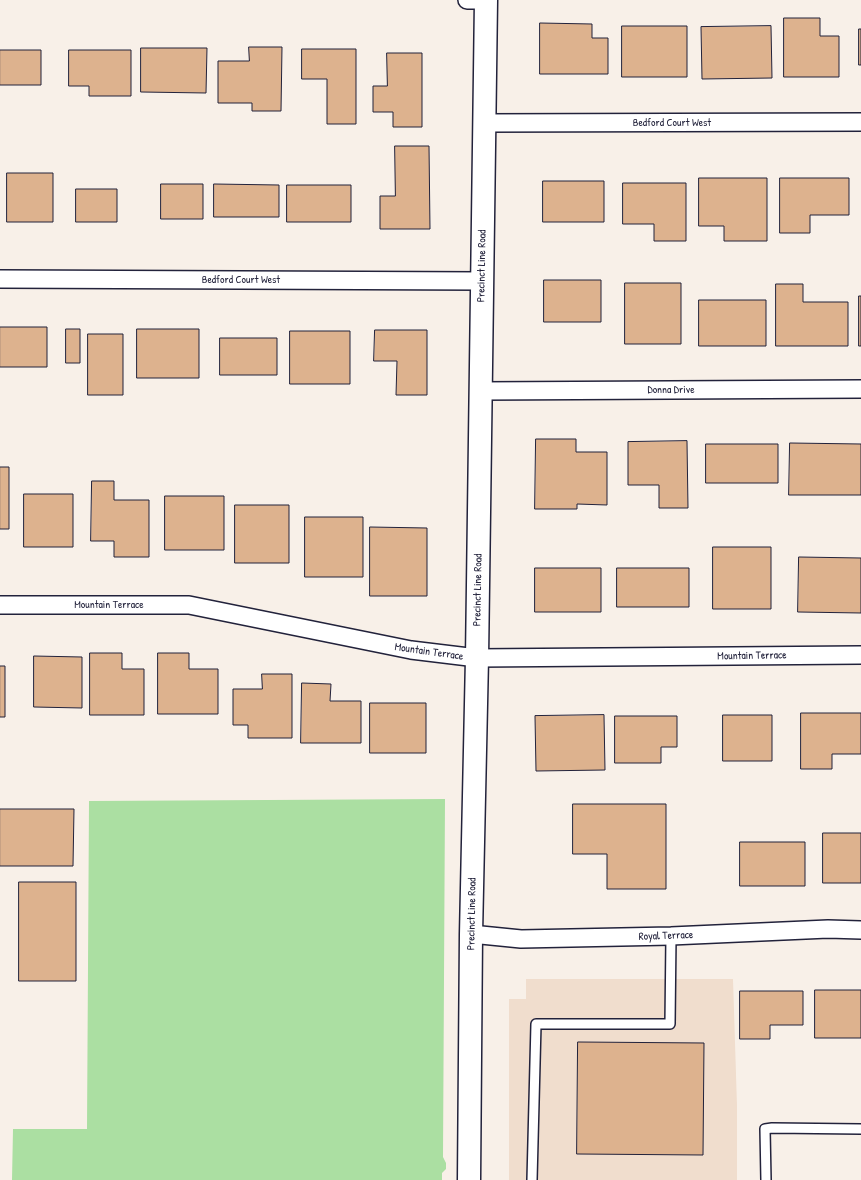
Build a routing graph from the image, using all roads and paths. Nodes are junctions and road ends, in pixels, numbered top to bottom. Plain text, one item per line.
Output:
1 (467, 0) edge
2 (486, 0) edge
3 (861, 122) edge
4 (484, 123) junction
5 (0, 279) edge
6 (482, 281) junction
7 (861, 389) edge
8 (481, 391) junction
9 (0, 605) edge
10 (861, 655) edge
11 (477, 658) junction
12 (861, 930) edge
13 (471, 934) junction
14 (670, 936) junction
15 (861, 1129) edge
16 (469, 1180) edge
17 (532, 1180) edge
18 (766, 1180) edge

1 - 2 street
2 - 4 main road, Precinct Line Road
3 - 4 street, Bedford Court West
4 - 6 main road, Precinct Line Road
5 - 6 street, Bedford Court West
6 - 8 main road, Precinct Line Road
7 - 8 street, Donna Drive
8 - 11 main road, Precinct Line Road
9 - 11 street, Mountain Terrace
10 - 11 street, Mountain Terrace
11 - 13 main road, Precinct Line Road
12 - 14 street, Royal Terrace
13 - 14 street, Royal Terrace
13 - 16 main road, Precinct Line Road
14 - 17 lane
15 - 18 lane

